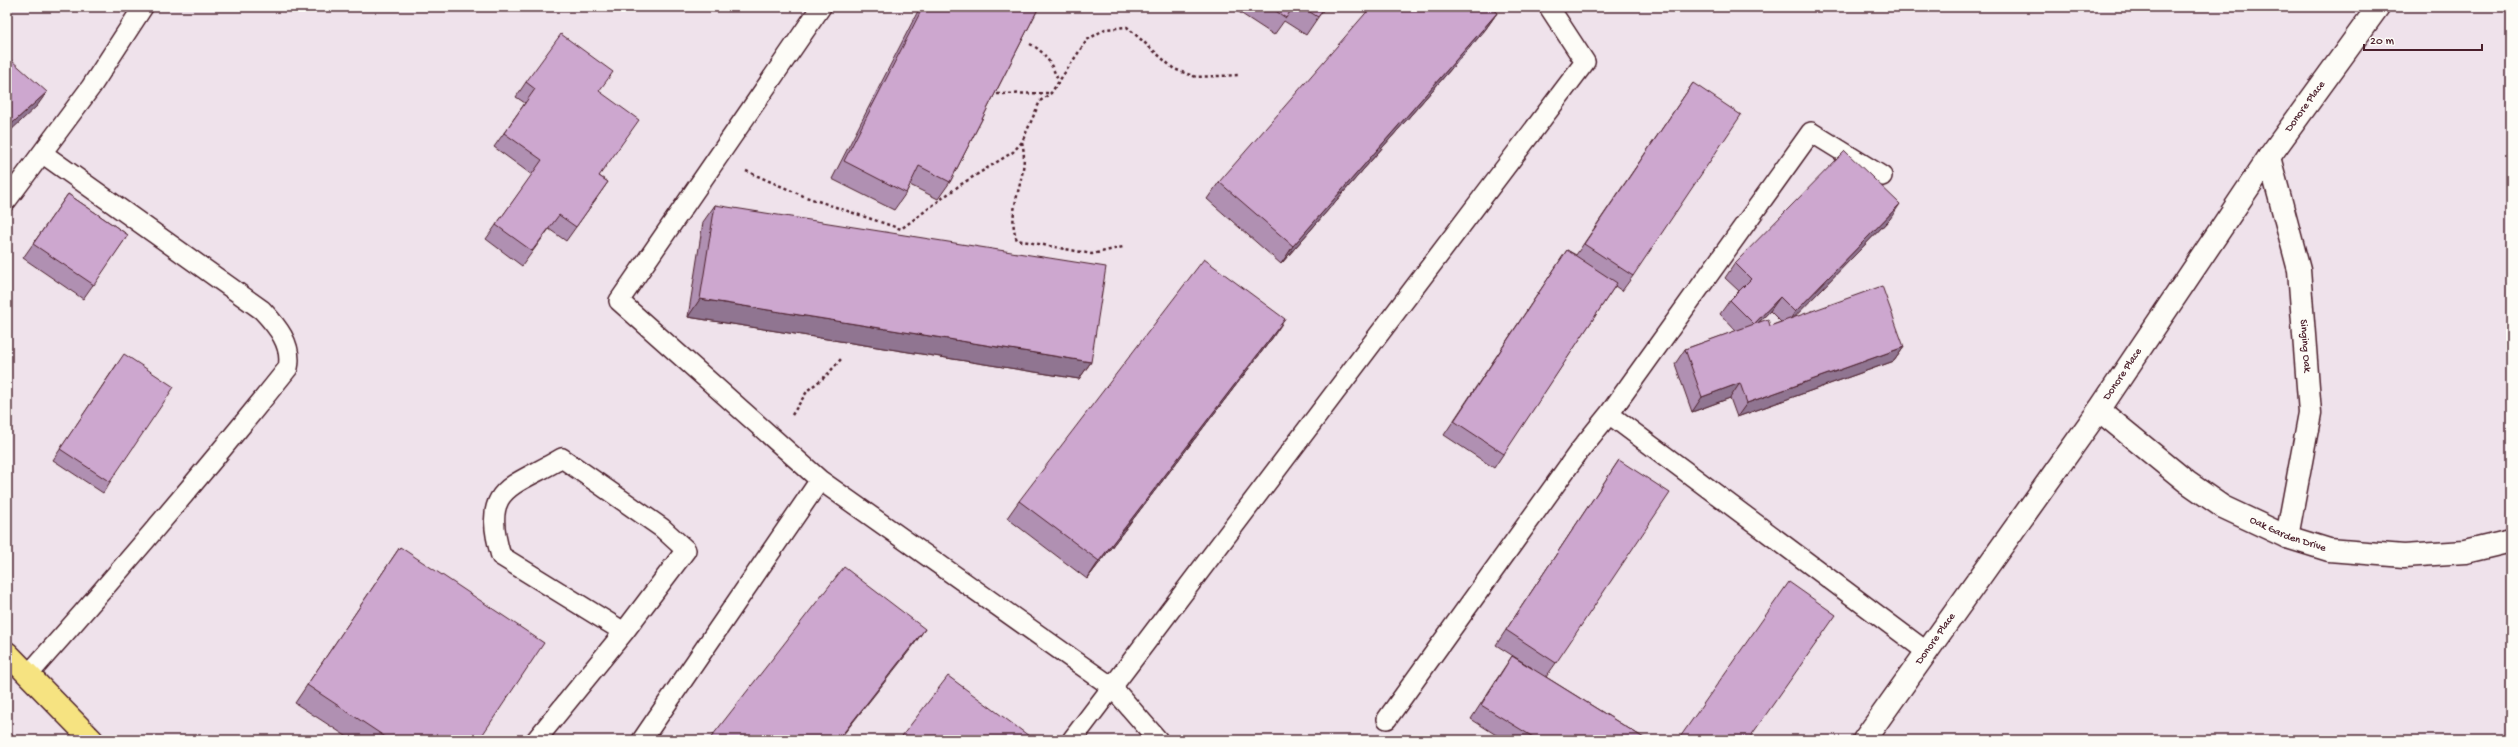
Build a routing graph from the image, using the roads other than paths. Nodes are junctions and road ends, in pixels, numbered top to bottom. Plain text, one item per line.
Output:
1 (142, 7) edge
2 (820, 7) edge
3 (1549, 7) edge
4 (2378, 7) edge
5 (42, 153) junction
6 (2269, 157) junction
7 (1882, 176) dead end
8 (7, 200) edge
9 (2099, 410) junction
10 (1608, 414) junction
11 (820, 480) junction
12 (2287, 537) junction
13 (2511, 541) edge
14 (624, 632) junction
15 (1927, 652) junction
16 (7, 653) edge
17 (28, 675) junction
18 (1112, 687) junction
19 (1387, 719) dead end
20 (92, 740) edge
21 (536, 740) edge
22 (642, 740) edge
23 (1072, 740) edge
24 (1158, 740) edge
25 (1864, 740) edge

1 - 5 lane
2 - 11 lane
3 - 18 lane
4 - 6 street, Donore Place
5 - 8 lane
5 - 17 lane
6 - 9 street, Donore Place
6 - 12 street, Singing Oak
7 - 10 lane
9 - 12 street, Oak Garden Drive
9 - 15 street, Donore Place
10 - 15 lane
10 - 19 lane
11 - 18 lane
11 - 22 lane
12 - 13 street, Oak Garden Drive
14 - 14 lane
14 - 21 lane
15 - 25 street, Donore Place
16 - 17 main road
17 - 20 main road
18 - 23 lane
18 - 24 lane

